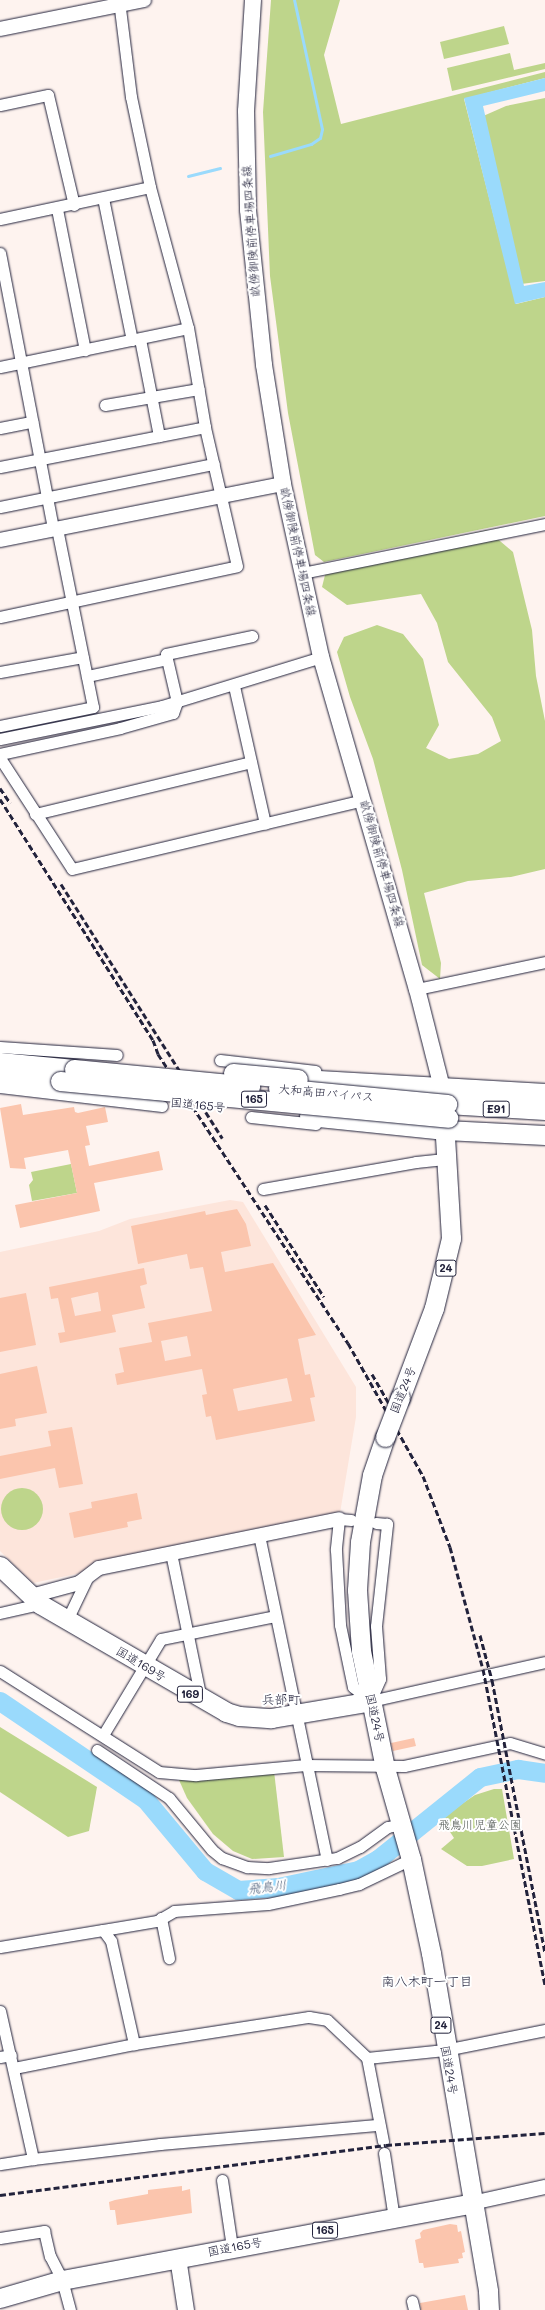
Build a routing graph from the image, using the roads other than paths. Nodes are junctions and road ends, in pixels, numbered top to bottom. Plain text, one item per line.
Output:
1 (144, 0) edge
2 (253, 0) edge
3 (120, 2) edge
4 (0, 29) edge
5 (0, 105) edge
6 (150, 187) junction
7 (103, 198) junction
8 (74, 205) junction
9 (57, 209) junction
10 (0, 219) edge
11 (0, 253) edge
12 (4, 290) edge
13 (188, 328) junction
14 (136, 339) junction
15 (85, 350) junction
16 (22, 362) junction
17 (0, 367) edge
18 (199, 389) junction
19 (151, 397) junction
20 (105, 405) dead end
21 (32, 422) junction
22 (205, 426) junction
23 (0, 428) edge
24 (159, 436) junction
25 (39, 460) junction
26 (214, 464) junction
27 (0, 468) edge
28 (283, 484) junction
29 (222, 496) junction
30 (47, 498) junction
31 (0, 507) edge
32 (545, 524) edge
33 (55, 529) junction
34 (0, 540) edge
35 (302, 573) junction
36 (72, 602) junction
37 (0, 617) edge
38 (252, 636) dead end
39 (83, 657) junction
40 (321, 658) junction
41 (167, 659) junction
42 (0, 672) edge
43 (87, 676) junction
44 (234, 686) junction
45 (177, 702) junction
46 (0, 726) edge
47 (0, 739) edge
48 (0, 754) edge
49 (0, 758) edge
50 (251, 762) junction
51 (363, 800) junction
52 (35, 814) junction
53 (265, 824) junction
54 (545, 962) edge
55 (417, 989) junction
56 (0, 1048) edge
57 (6, 1055) edge
58 (117, 1055) dead end
59 (220, 1060) dead end
60 (64, 1073) junction
61 (0, 1076) edge
62 (0, 1087) edge
63 (545, 1092) edge
64 (162, 1106) dead end
65 (446, 1110) junction
66 (545, 1110) edge
67 (251, 1117) dead end
68 (545, 1123) edge
69 (406, 1126) junction
70 (545, 1135) edge
71 (447, 1159) junction
72 (264, 1189) dead end
73 (345, 1520) joint
74 (376, 1523) dead end
75 (259, 1535) junction
76 (171, 1553) junction
77 (0, 1566) edge
78 (88, 1576) junction
79 (35, 1600) junction
80 (0, 1614) edge
81 (275, 1616) junction
82 (67, 1620) junction
83 (188, 1634) junction
84 (545, 1662) edge
85 (144, 1667) junction
86 (0, 1671) edge
87 (201, 1700) junction
88 (371, 1701) junction
89 (296, 1716) junction
90 (103, 1735) junction
91 (117, 1745) junction
92 (97, 1750) dead end
93 (545, 1754) edge
94 (306, 1765) junction
95 (385, 1768) junction
96 (150, 1784) junction
97 (402, 1825) junction
98 (409, 1853) junction
99 (327, 1860) junction
100 (161, 1918) junction
101 (103, 1930) junction
102 (0, 1947) edge
103 (169, 1958) dead end
104 (0, 2010) edge
105 (545, 2030) edge
106 (134, 2044) junction
107 (445, 2050) junction
108 (6, 2056) edge
109 (367, 2058) junction
110 (14, 2068) junction
111 (379, 2125) junction
112 (382, 2141) dead end
113 (384, 2153) dead end
114 (33, 2159) junction
115 (0, 2164) edge
116 (222, 2180) dead end
117 (545, 2187) edge
118 (472, 2203) junction
119 (394, 2218) junction
120 (0, 2238) edge
121 (232, 2247) junction
122 (178, 2258) junction
123 (62, 2280) junction
124 (0, 2298) edge
125 (70, 2310) edge
126 (186, 2310) edge
127 (489, 2310) edge

1 - 3 street
2 - 28 main road, 畝傍御陵前停車場四条線
3 - 4 street
3 - 6 street
5 - 8 street
6 - 7 street
6 - 13 street
7 - 8 street
7 - 14 street
8 - 9 street
9 - 10 street
9 - 15 street
11 - 12 street
12 - 16 street
13 - 14 street
13 - 18 street
14 - 15 street
14 - 19 street
15 - 16 street
16 - 17 street
16 - 21 street
18 - 19 street
18 - 22 street
19 - 20 street
19 - 24 street
21 - 23 street
21 - 25 street
22 - 24 street
22 - 26 street
24 - 25 street
25 - 27 street
25 - 30 street
26 - 29 street
26 - 30 street
28 - 29 street
28 - 35 main road, 畝傍御陵前停車場四条線
29 - 33 street
29 - 36 street
30 - 31 street
30 - 33 street
32 - 35 street
33 - 34 street
33 - 36 street
35 - 40 main road, 畝傍御陵前停車場四条線
36 - 37 street
36 - 39 street
38 - 41 street
39 - 42 street
39 - 43 street
40 - 44 street
40 - 51 main road, 畝傍御陵前停車場四条線
41 - 43 street
41 - 45 street
43 - 46 street
44 - 45 street
44 - 50 street
45 - 47 street
45 - 48 street
49 - 52 street
50 - 52 street
50 - 53 street
51 - 53 street
51 - 55 main road, 畝傍御陵前停車場四条線
52 - 53 street
54 - 55 street
55 - 65 main road, 畝傍御陵前停車場四条線
56 - 57 street
57 - 58 street
57 - 60 highway, 国道165号 / 165
59 - 65 street
60 - 61 highway, 国道165号 / 165
60 - 65 highway, 大和高田バイパス / 165, bridge
60 - 65 highway, 国道165号 / 165, bridge
60 - 69 highway, 国道165号 / 165, bridge
62 - 64 street
63 - 65 highway
65 - 66 highway, 大和高田バイパス / E91
65 - 68 highway, 大和高田バイパス / E91
65 - 69 highway, 国道165号 / 165
65 - 70 highway
65 - 71 highway, 国道24号 / 24
67 - 69 street
71 - 72 street
71 - 88 highway, 国道24号 / 24, bridge
73 - 75 street
73 - 88 street
74 - 88 street
75 - 76 street
75 - 81 street
76 - 78 street
76 - 83 street
77 - 79 highway, 国道169号 / 169
78 - 79 street
78 - 82 street
79 - 80 street
79 - 82 highway, 国道169号 / 169
81 - 83 street
81 - 89 street
82 - 85 highway, 国道169号 / 169
83 - 85 street
83 - 87 street
84 - 88 street
85 - 87 highway, 国道169号 / 169
85 - 90 street
86 - 90 street
87 - 89 highway, 国道169号 / 169
88 - 89 highway, 国道169号 / 169
88 - 95 highway, 国道24号 / 24
89 - 94 street
90 - 91 street
91 - 94 street
91 - 96 street
92 - 96 street
93 - 95 street
94 - 95 street
94 - 99 street
95 - 97 highway, 国道24号 / 24
96 - 99 street
97 - 98 highway, 国道24号 / 24
97 - 99 street
98 - 100 street
98 - 107 highway, 国道24号 / 24
100 - 101 street
100 - 103 street
101 - 102 street
101 - 106 street
104 - 108 street
105 - 107 street
106 - 109 street
106 - 110 street
107 - 109 street
107 - 118 highway, 国道24号 / 24
108 - 110 street
109 - 111 street
110 - 114 street
111 - 112 street
111 - 114 street
113 - 119 street
114 - 115 street
116 - 121 street
117 - 118 street
118 - 119 highway, 国道165号 / 165
118 - 127 highway, 国道24号 / 24
119 - 121 highway, 国道165号 / 165
120 - 123 street
121 - 122 highway, 国道165号 / 165
122 - 123 highway, 国道165号 / 165
122 - 126 main road
123 - 124 highway, 国道165号 / 165
123 - 125 street

